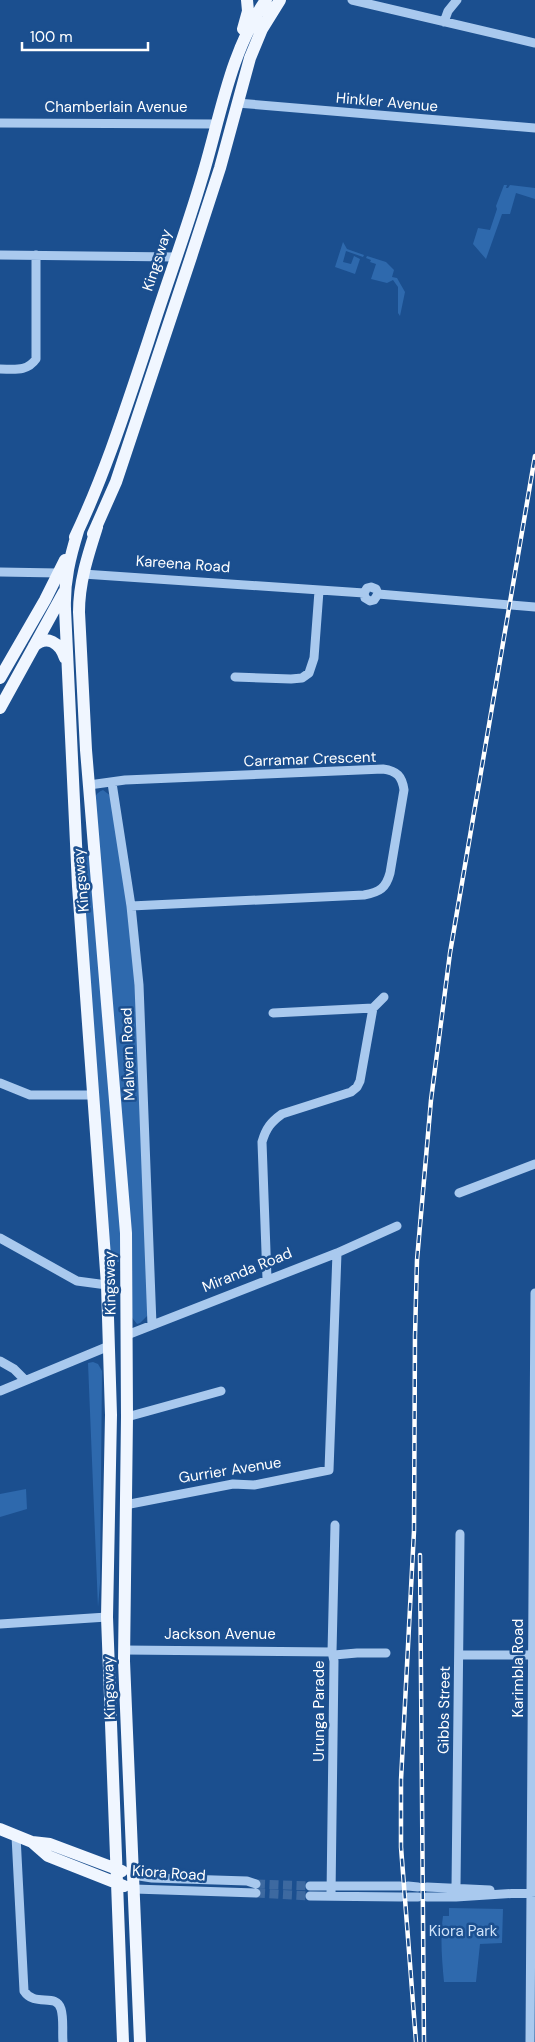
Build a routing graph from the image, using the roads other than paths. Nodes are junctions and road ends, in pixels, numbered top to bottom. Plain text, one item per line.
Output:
1 (247, 0) edge
2 (266, 0) edge
3 (280, 0) edge
4 (352, 0) edge
5 (457, 0) edge
6 (444, 22) junction
7 (535, 43) edge
8 (230, 74) junction
9 (223, 100) junction
10 (237, 104) junction
11 (0, 123) edge
12 (217, 124) junction
13 (231, 127) junction
14 (535, 128) edge
15 (0, 255) edge
16 (36, 255) junction
17 (176, 257) junction
18 (191, 257) junction
19 (0, 369) edge
20 (0, 572) edge
21 (70, 574) junction
22 (65, 590) junction
23 (319, 591) junction
24 (535, 607) edge
25 (34, 646) junction
26 (68, 667) junction
27 (235, 677) dead end
28 (0, 678) edge
29 (0, 708) edge
30 (112, 782) junction
31 (89, 785) junction
32 (72, 786) junction
33 (130, 906) junction
34 (384, 997) dead end
35 (373, 1008) junction
36 (273, 1013) dead end
37 (0, 1083) edge
38 (94, 1095) junction
39 (535, 1164) edge
40 (459, 1193) dead end
41 (397, 1226) dead end
42 (0, 1238) edge
43 (337, 1252) junction
44 (267, 1279) junction
45 (107, 1285) junction
46 (535, 1293) edge
47 (152, 1325) junction
48 (127, 1335) junction
49 (109, 1346) junction
50 (0, 1361) edge
51 (25, 1380) junction
52 (0, 1391) edge
53 (221, 1391) dead end
54 (534, 1411) edge
55 (127, 1417) junction
56 (125, 1504) junction
57 (108, 1507) junction
58 (335, 1525) dead end
59 (460, 1534) dead end
60 (107, 1617) junction
61 (0, 1624) edge
62 (534, 1627) edge
63 (108, 1649) junction
64 (124, 1650) junction
65 (333, 1654) junction
66 (386, 1654) dead end
67 (459, 1655) junction
68 (532, 1655) junction
69 (533, 1719) edge
70 (0, 1829) edge
71 (16, 1836) junction
72 (32, 1842) junction
73 (116, 1869) junction
74 (134, 1875) junction
75 (256, 1884) tunnel mouth
76 (117, 1885) junction
77 (310, 1886) tunnel mouth
78 (331, 1886) junction
79 (456, 1887) junction
80 (134, 1889) junction
81 (512, 1892) junction
82 (533, 1892) edge
83 (256, 1893) tunnel mouth
84 (310, 1896) tunnel mouth
85 (331, 1896) junction
86 (62, 2042) edge
87 (123, 2042) edge
88 (140, 2042) edge
89 (530, 2042) edge

1 - 8 main road
2 - 8 main road, Kingsway
3 - 10 main road, Kingsway
4 - 6 street
5 - 6 street
6 - 7 street
8 - 9 main road, Kingsway
9 - 10 main road
9 - 12 main road, Kingsway
10 - 13 main road, Kingsway
10 - 14 street, Hinkler Avenue
11 - 12 street, Chamberlain Avenue
12 - 13 main road, Chamberlain Avenue
12 - 17 main road, Kingsway
13 - 18 main road, Kingsway
15 - 16 street
16 - 17 street
16 - 19 street
17 - 18 main road
17 - 21 main road, Kingsway
18 - 21 main road, Kingsway
20 - 21 street, Kareena Road
21 - 22 main road
21 - 23 street, Kareena Road
21 - 28 main road
21 - 31 main road, Kingsway
22 - 25 main road
22 - 26 main road, Kingsway
23 - 24 street, Kareena Road
23 - 27 street
25 - 26 main road
25 - 29 main road
26 - 32 main road, Kingsway
30 - 31 street, Carramar Crescent
30 - 33 street, Malvern Road
30 - 33 street, Carramar Crescent
31 - 32 main road
31 - 48 main road, Kingsway
32 - 38 main road, Kingsway
33 - 47 street, Malvern Road
34 - 35 street
35 - 36 street
35 - 44 street
37 - 38 street
38 - 45 main road, Kingsway
39 - 40 street
41 - 43 street, Miranda Road
42 - 45 street
43 - 44 street, Miranda Road
43 - 56 street, Gurrier Avenue
44 - 47 street, Miranda Road
45 - 49 main road, Kingsway
46 - 54 street, Karimbla Road
47 - 48 street, Miranda Road
48 - 49 main road, Miranda Road
48 - 55 main road, Kingsway
49 - 51 street
49 - 57 main road, Kingsway
50 - 51 street
51 - 52 street
53 - 55 street
54 - 62 street, Karimbla Road
55 - 56 main road, Kingsway
56 - 57 main road, Gurrier Avenue
56 - 64 main road, Kingsway
57 - 60 main road, Kingsway
58 - 65 street, Urunga Parade
59 - 67 street, Gibbs Street
60 - 61 street
60 - 63 main road, Kingsway
62 - 68 street, Karimbla Road
63 - 64 main road, Jackson Avenue
63 - 73 main road, Kingsway
64 - 65 street, Jackson Avenue
64 - 74 main road, Kingsway
65 - 66 street, Jackson Avenue
65 - 78 street, Urunga Parade
67 - 68 street
67 - 79 street, Gibbs Street
68 - 69 street, Karimbla Road
69 - 82 street, Karimbla Road
70 - 71 main road, Kiora Road
71 - 72 main road, Kiora Road
71 - 86 street
72 - 73 main road, Kiora Road
72 - 76 main road, Kiora Road
73 - 74 main road, Kiora Road
73 - 76 main road, Kingsway
74 - 75 street, Kiora Road
74 - 80 main road, Kingsway
76 - 80 main road, Kiora Road
76 - 87 main road, Kingsway
77 - 78 street
78 - 79 street
78 - 85 street, Urunga Parade
79 - 81 street
80 - 83 street, Kiora Road
80 - 88 main road, Kingsway
81 - 82 street
81 - 85 street
82 - 89 street, Karimbla Road
84 - 85 street

